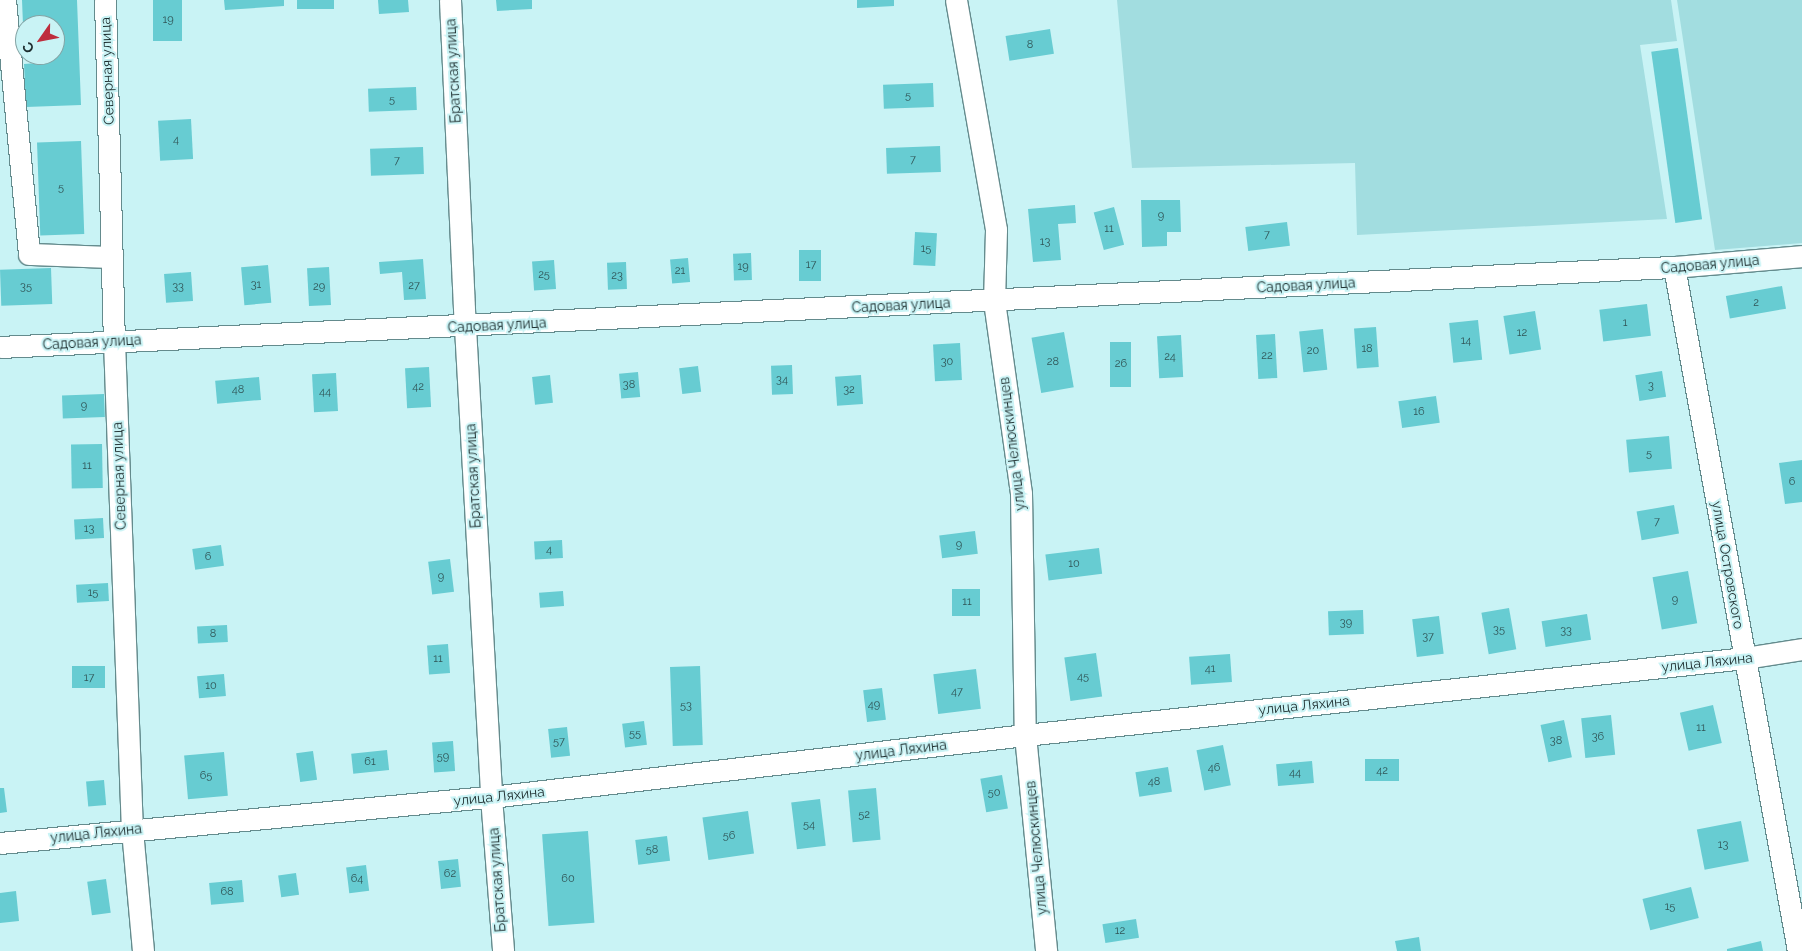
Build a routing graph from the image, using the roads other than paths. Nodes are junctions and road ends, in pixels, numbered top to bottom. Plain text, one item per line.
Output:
1 (5, 0) edge
2 (105, 0) edge
3 (450, 0) edge
4 (956, 0) edge
5 (1802, 256) edge
6 (112, 257) junction
7 (1674, 267) junction
8 (994, 301) junction
9 (464, 327) junction
10 (114, 341) junction
11 (0, 347) edge
12 (1802, 649) edge
13 (1745, 658) junction
14 (1026, 735) junction
15 (491, 798) junction
16 (132, 830) junction
17 (0, 843) edge
18 (143, 951) edge
19 (503, 951) edge
20 (1046, 951) edge
21 (1798, 951) edge

1 - 6 street
2 - 6 street, Северная улица
3 - 9 street, Братская улица
4 - 8 street, улица Челюскинцев
5 - 7 street, Садовая улица
6 - 10 street, Северная улица
7 - 8 street, Садовая улица
7 - 13 street, улица Островского
8 - 9 street, Садовая улица
8 - 14 street, улица Челюскинцев
9 - 10 street, Садовая улица
9 - 15 street, Братская улица
10 - 11 street, Садовая улица
10 - 16 street, Северная улица
12 - 13 street, улица Ляхина
13 - 14 street, улица Ляхина
13 - 21 street, улица Островского
14 - 15 street, улица Ляхина
14 - 20 street, улица Челюскинцев
15 - 16 street, улица Ляхина
15 - 19 street, Братская улица
16 - 17 street, улица Ляхина
16 - 18 street, Северная улица

